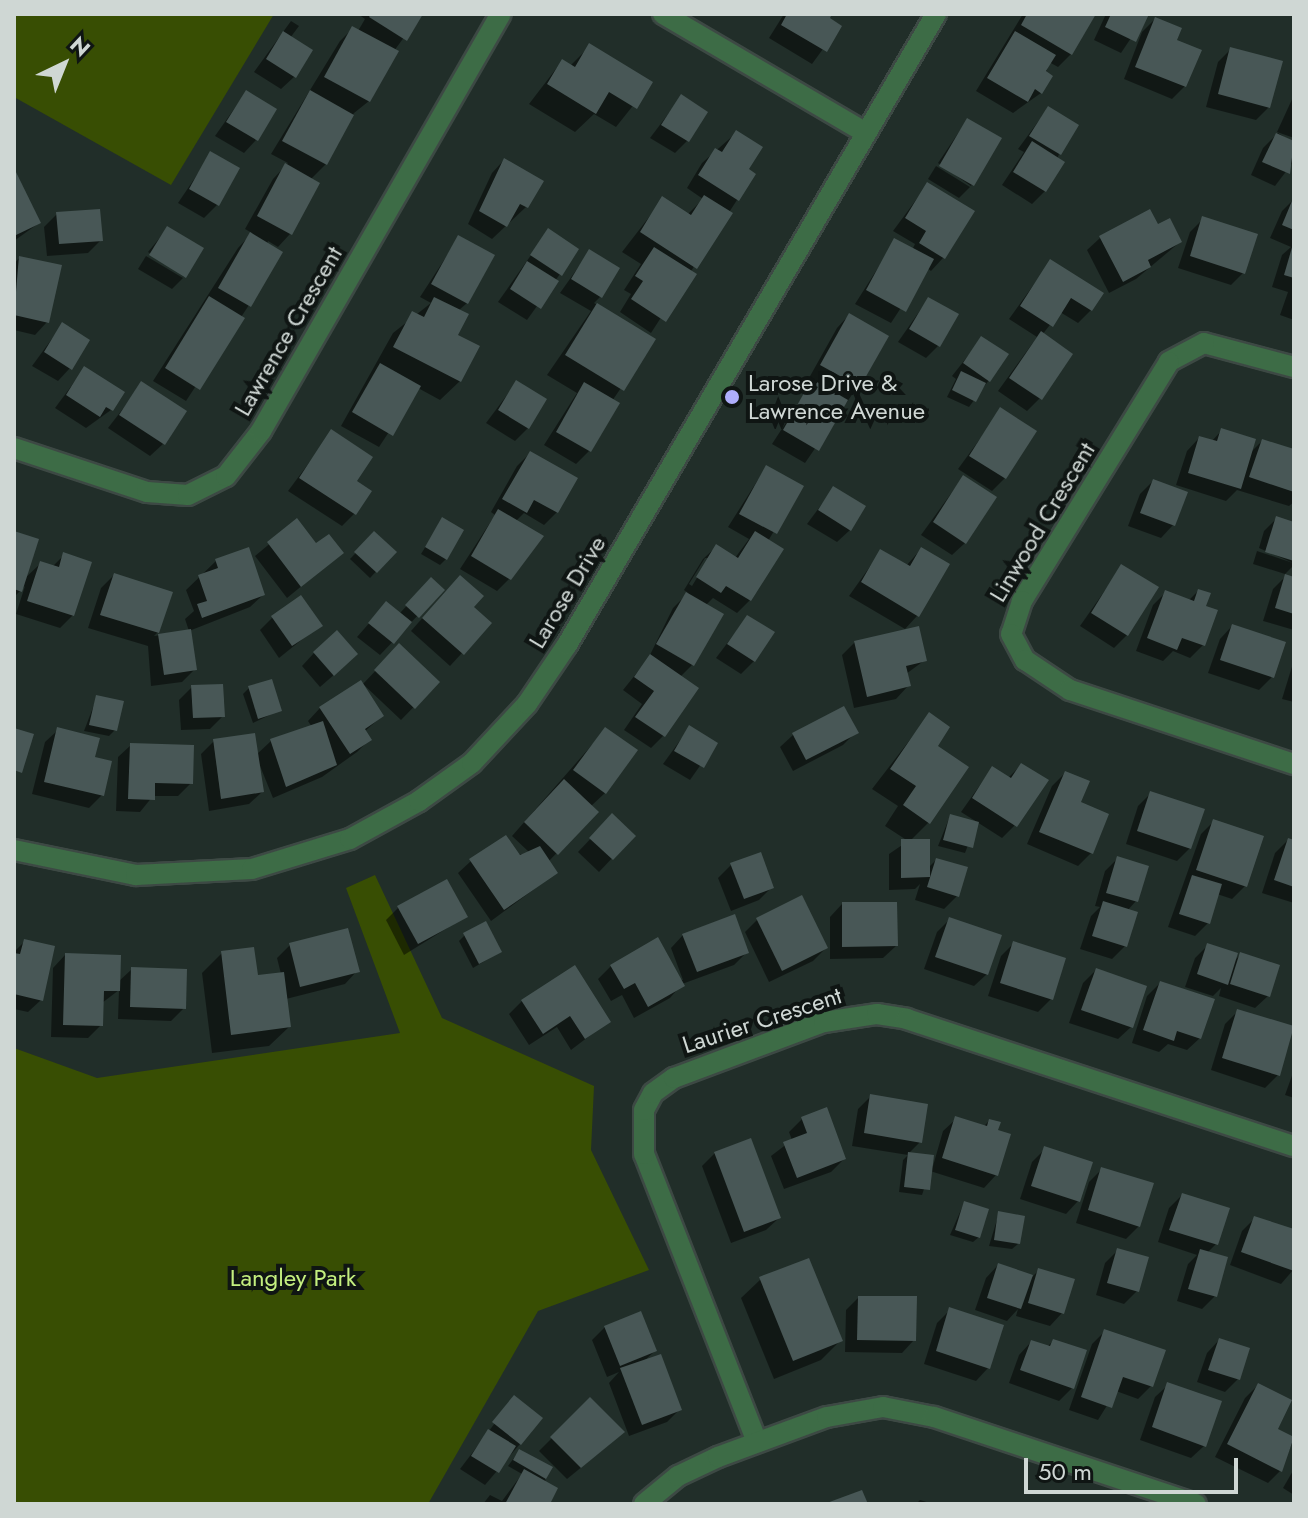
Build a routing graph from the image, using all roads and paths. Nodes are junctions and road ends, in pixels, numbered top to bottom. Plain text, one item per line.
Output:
1 (501, 14) edge
2 (663, 14) edge
3 (936, 14) edge
4 (866, 133) junction
5 (1294, 367) edge
6 (14, 448) edge
7 (1294, 764) edge
8 (14, 850) edge
9 (1294, 1146) edge
10 (757, 1442) junction
11 (644, 1504) edge
12 (1196, 1504) edge

1 - 6 street, Lawrence Crescent
2 - 4 street
3 - 4 street, Larose Drive
4 - 8 street, Larose Drive
5 - 7 street, Linwood Crescent
9 - 10 street, Laurier Crescent
10 - 11 street
10 - 12 street

